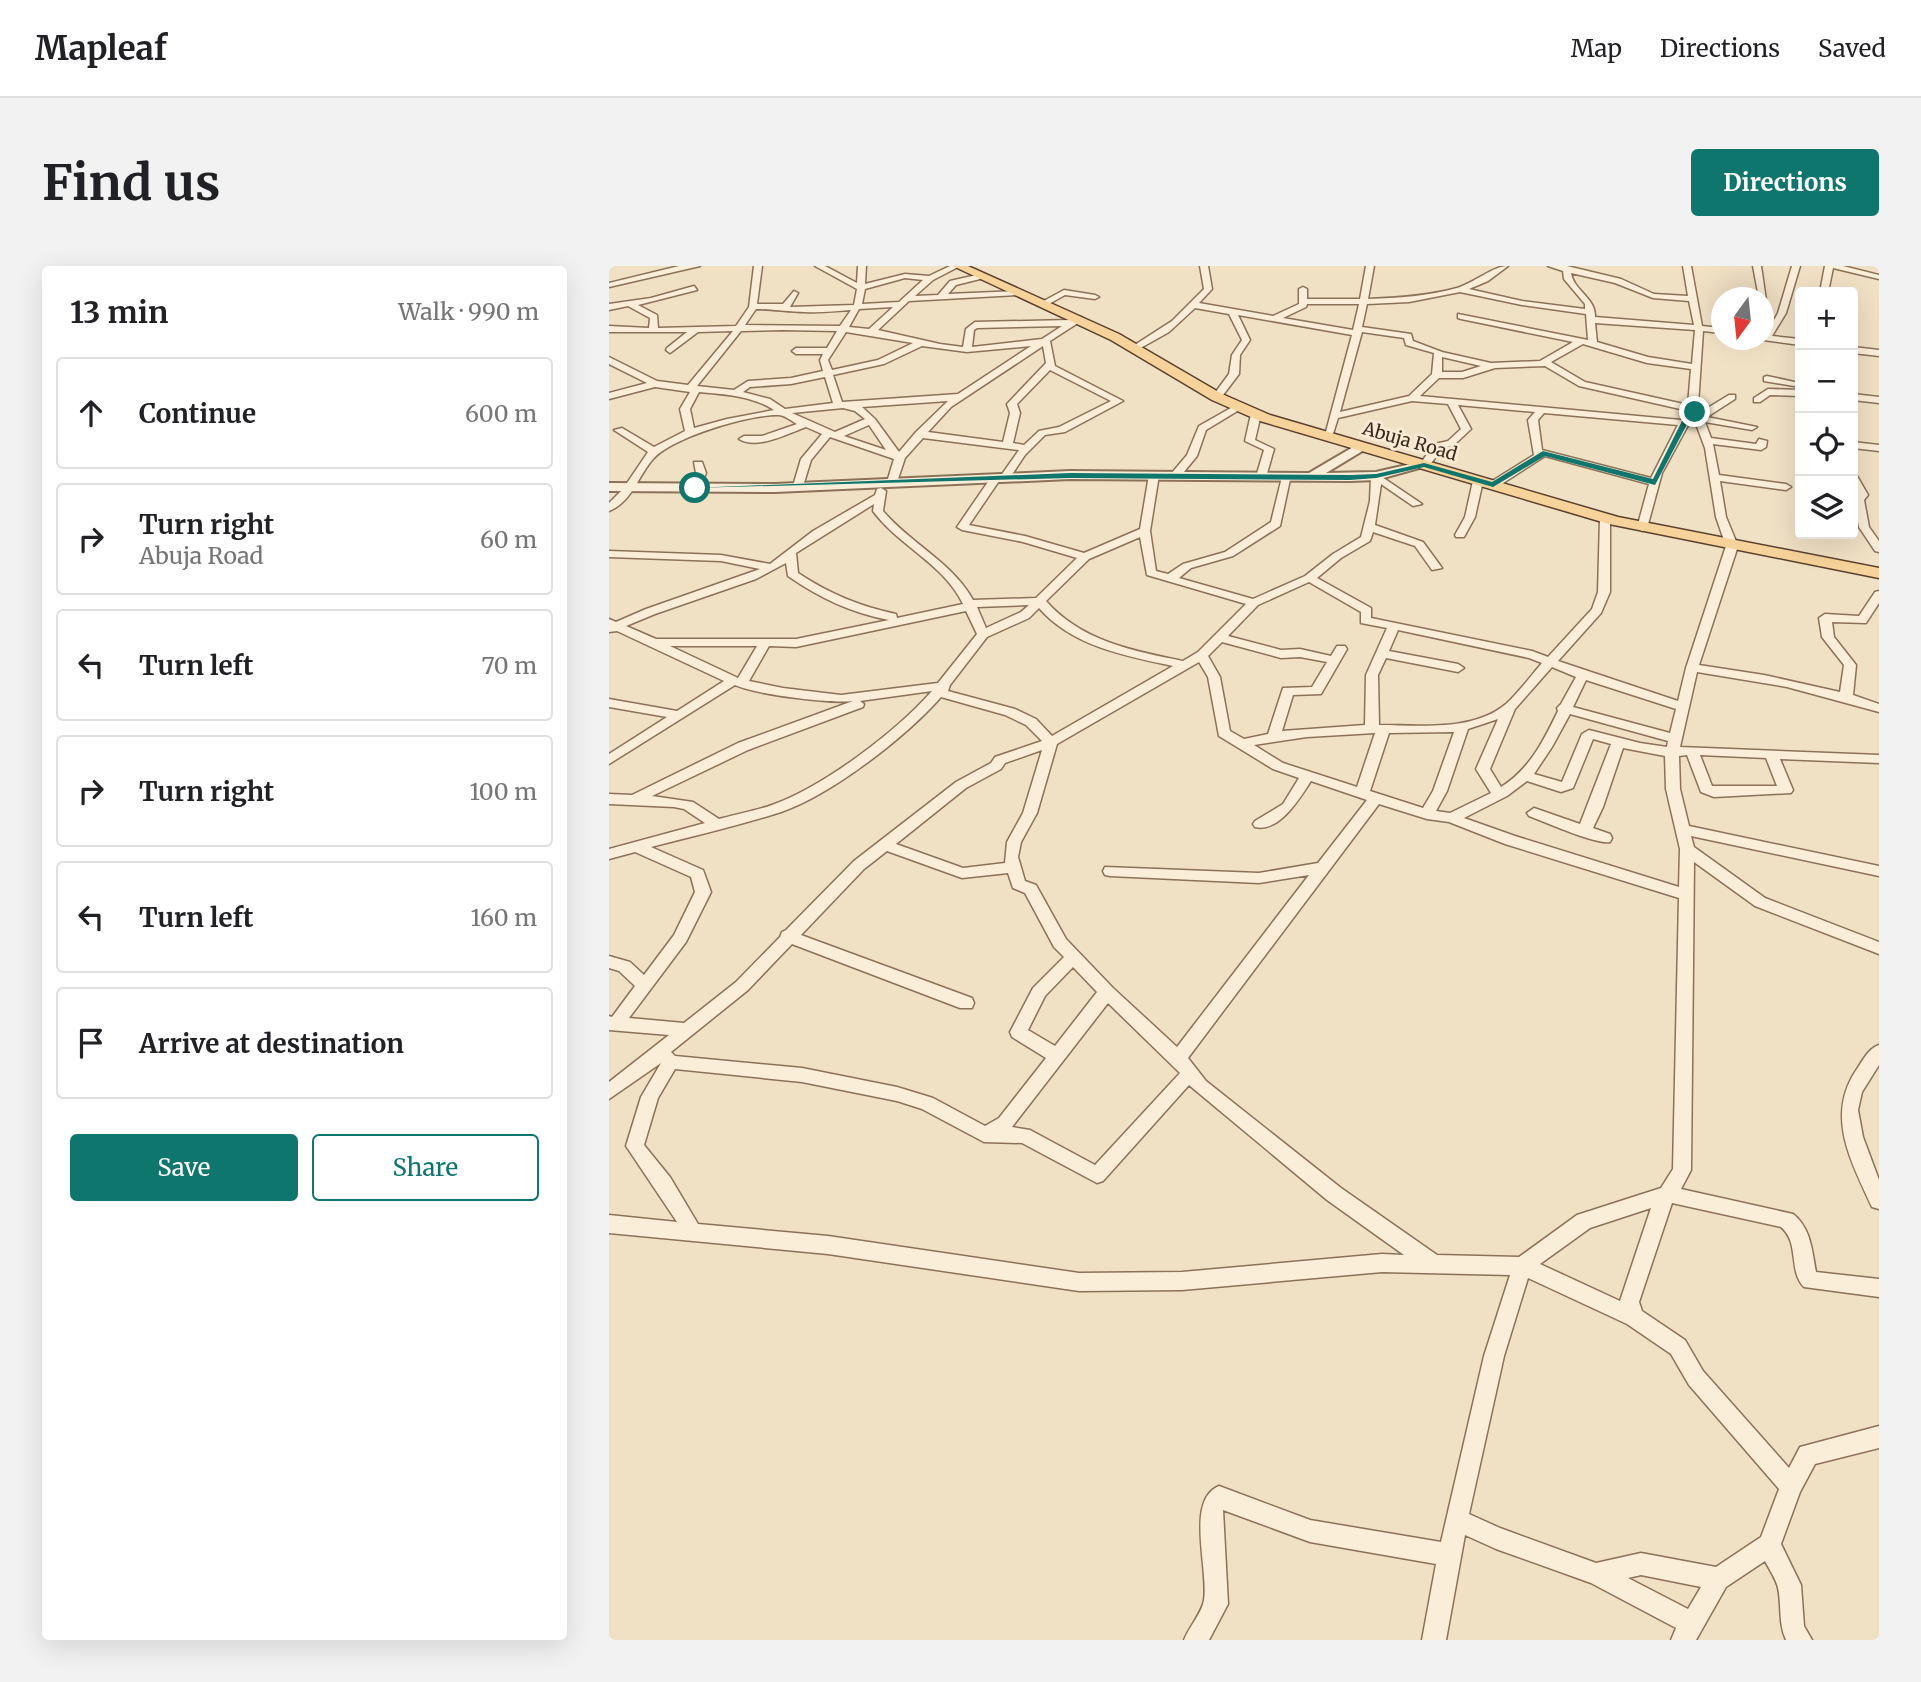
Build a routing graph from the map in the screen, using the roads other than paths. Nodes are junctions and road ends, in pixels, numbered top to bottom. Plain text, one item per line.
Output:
1 (696, 266) edge
2 (758, 266) edge
3 (819, 266) edge
4 (862, 266) edge
5 (957, 266) edge
6 (1204, 266) edge
7 (1370, 266) edge
8 (1504, 266) edge
9 (1552, 266) edge
10 (1687, 266) edge
11 (1757, 266) edge
12 (1795, 266) edge
13 (1831, 266) edge
14 (1846, 267) edge
15 (1566, 268) junction
16 (1589, 269) edge
17 (843, 270) dead end
18 (1470, 272) dead end
19 (830, 273) junction
20 (981, 276) junction
21 (1879, 277) edge
22 (930, 278) junction
23 (1472, 283) junction
24 (609, 285) edge
25 (1761, 287) edge
26 (1825, 287) edge
27 (694, 288) dead end
28 (861, 288) junction
29 (1303, 289) dead end
30 (1459, 290) junction
31 (794, 293) dead end
32 (1019, 293) junction
33 (1095, 297) dead end
34 (940, 298) junction
35 (1694, 299) junction
36 (1363, 301) junction
37 (906, 302) junction
38 (1304, 302) junction
39 (1044, 303) junction
40 (630, 304) junction
41 (1774, 304) edge
42 (858, 305) junction
43 (1194, 305) junction
44 (785, 306) junction
45 (609, 307) edge
46 (753, 307) junction
47 (1233, 313) junction
48 (1461, 316) dead end
49 (1592, 316) junction
50 (1272, 320) junction
51 (1074, 321) junction
52 (1698, 327) junction
53 (609, 328) edge
54 (739, 328) junction
55 (842, 329) junction
56 (1711, 329) edge
57 (695, 330) junction
58 (653, 331) junction
59 (1357, 331) junction
60 (870, 333) junction
61 (1774, 338) edge
62 (1047, 341) junction
63 (1795, 341) edge
64 (1585, 343) junction
65 (919, 344) junction
66 (1134, 348) junction
67 (967, 349) junction
68 (670, 350) dead end
69 (796, 351) dead end
70 (830, 351) junction
71 (1858, 351) edge
72 (1879, 353) edge
73 (1439, 354) junction
74 (609, 360) edge
75 (1546, 363) junction
76 (1050, 365) junction
77 (1491, 366) junction
78 (1696, 367) junction
79 (609, 373) edge
80 (827, 373) junction
81 (1437, 375) junction
82 (639, 377) junction
83 (1767, 379) dead end
84 (1795, 383) edge
85 (655, 384) junction
86 (693, 389) junction
87 (736, 393) junction
88 (1795, 393) edge
89 (609, 396) edge
90 (959, 397) junction
91 (1217, 397) junction
92 (1732, 397) dead end
93 (1412, 398) junction
94 (1858, 398) edge
95 (1758, 400) dead end
96 (1879, 400) edge
97 (1451, 401) junction
98 (848, 407) junction
99 (1239, 407) junction
100 (1694, 410) junction
101 (1541, 411) junction
102 (783, 412) junction
103 (1256, 414) junction
104 (1335, 416) junction
105 (869, 421) junction
106 (1684, 423) junction
107 (806, 424) junction
108 (1752, 427) dead end
109 (619, 430) dead end
110 (690, 431) junction
111 (832, 434) junction
112 (919, 434) junction
113 (1328, 437) junction
114 (744, 439) dead end
115 (1707, 440) junction
116 (1762, 441) dead end
117 (1858, 445) edge
118 (1007, 446) junction
119 (1360, 447) junction
120 (1027, 448) junction
121 (1879, 448) edge
122 (653, 452) junction
123 (1538, 454) junction
124 (900, 457) junction
125 (1340, 460) junction
126 (698, 464) dead end
127 (1424, 465) junction
128 (1154, 475) junction
129 (1175, 476) junction
130 (1376, 476) junction
131 (1000, 477) junction
132 (1261, 477) junction
133 (1287, 477) junction
134 (1715, 477) junction
135 (1311, 478) junction
136 (888, 482) junction
137 (1655, 482) junction
138 (1486, 483) junction
139 (798, 486) junction
140 (1786, 486) dead end
141 (1858, 486) edge
142 (609, 487) edge
143 (633, 487) junction
144 (695, 488) junction
145 (1863, 495) junction
146 (1879, 496) edge
147 (879, 497) junction
148 (1417, 504) dead end
149 (609, 508) edge
150 (1605, 518) junction
151 (1370, 527) junction
152 (1642, 528) junction
153 (1145, 531) junction
154 (1460, 535) dead end
155 (1732, 546) junction
156 (1879, 549) edge
157 (791, 553) junction
158 (609, 554) edge
159 (1085, 557) junction
160 (772, 568) junction
161 (1436, 568) dead end
162 (1879, 573) edge
163 (1171, 578) junction
164 (1309, 578) junction
165 (1879, 594) edge
166 (1039, 601) junction
167 (1254, 603) junction
168 (969, 605) junction
169 (901, 618) junction
170 (611, 627) edge
171 (1392, 627) junction
172 (983, 634) junction
173 (1220, 638) junction
174 (643, 640) junction
175 (765, 643) junction
176 (1381, 653) junction
177 (1202, 655) junction
178 (1552, 664) junction
179 (1184, 665) junction
180 (1458, 668) dead end
181 (1692, 668) junction
182 (1583, 675) junction
183 (737, 682) junction
184 (944, 686) junction
185 (884, 695) junction
186 (1846, 697) junction
187 (609, 703) edge
188 (1684, 707) junction
189 (1509, 708) junction
190 (1563, 708) junction
191 (1879, 708) edge
192 (678, 715) junction
193 (1378, 729) junction
194 (1461, 729) junction
195 (1274, 735) junction
196 (1674, 738) junction
197 (1051, 742) junction
198 (1618, 743) junction
199 (1241, 744) junction
200 (1692, 750) junction
201 (1672, 753) junction
202 (1771, 754) junction
203 (609, 760) edge
204 (1879, 760) edge
205 (1308, 775) junction
206 (1524, 776) junction
207 (1499, 794) junction
208 (1369, 796) junction
209 (609, 799) edge
210 (633, 801) junction
211 (1534, 813) dead end
212 (1427, 814) junction
213 (1451, 818) junction
214 (717, 824) junction
215 (1260, 824) dead end
216 (1685, 830) junction
217 (1584, 831) junction
218 (1605, 838) dead end
219 (885, 845) junction
220 (637, 847) junction
221 (1687, 849) junction
222 (609, 855) edge
223 (1015, 867) junction
224 (1320, 868) junction
225 (1110, 871) dead end
226 (1879, 871) edge
227 (1687, 895) junction
228 (787, 936) junction
229 (1879, 948) edge
230 (1073, 957) junction
231 (609, 962) edge
232 (646, 986) junction
233 (1107, 992) junction
234 (966, 1003) dead end
235 (612, 1023) edge
236 (686, 1030) junction
237 (1879, 1052) edge
238 (665, 1056) junction
239 (1058, 1057) junction
240 (1178, 1058) junction
241 (1190, 1073) junction
242 (609, 1093) edge
243 (984, 1134) junction
244 (1667, 1194) junction
245 (1879, 1201) edge
246 (609, 1224) edge
247 (693, 1232) junction
248 (1432, 1263) junction
249 (1522, 1266) junction
250 (1879, 1288) edge
251 (1634, 1317) junction
252 (1879, 1437) edge
253 (1791, 1486) junction
254 (1458, 1520) junction
255 (1769, 1545) junction
256 (1449, 1555) junction
257 (1596, 1574) junction
258 (1719, 1579) junction
259 (1688, 1632) edge
260 (1795, 1636) edge
261 (1196, 1640) edge
262 (1434, 1640) edge

1 - 24 street
2 - 46 street
3 - 19 street
4 - 28 street
5 - 20 main road, Abuja Road
5 - 22 street
6 - 43 street
7 - 36 street
8 - 23 street
9 - 15 street
10 - 35 street
11 - 25 street
12 - 41 street
13 - 14 street
13 - 26 street
14 - 21 street
15 - 16 street
15 - 49 street
16 - 35 street
17 - 19 street
18 - 23 street
19 - 28 street
20 - 32 main road, Abuja Road
20 - 34 street
22 - 28 street
22 - 37 street
23 - 30 street
27 - 40 street
28 - 42 street
29 - 38 street
30 - 36 street
30 - 49 street
31 - 44 street
32 - 34 street
32 - 39 main road, Abuja Road
33 - 39 street
34 - 37 street
35 - 52 street
36 - 38 street
36 - 59 street
37 - 42 street
37 - 60 street
38 - 50 street
39 - 51 main road, Abuja Road
40 - 45 street
40 - 58 street
42 - 44 street
42 - 55 street
43 - 47 street
43 - 66 street
44 - 46 street
46 - 54 street
47 - 50 street
47 - 91 street
48 - 64 street
49 - 52 street
49 - 64 street
50 - 59 street
51 - 62 street
51 - 66 main road, Abuja Road
51 - 67 street
52 - 56 street
52 - 78 street
53 - 58 street
54 - 55 street
54 - 57 street
54 - 86 street
55 - 60 street
55 - 70 street
57 - 58 street
57 - 68 street
59 - 73 street
59 - 104 street
60 - 65 street
61 - 63 street
62 - 67 street
62 - 76 street
62 - 90 street
64 - 75 street
64 - 78 street
65 - 67 street
65 - 80 street
66 - 91 main road, Abuja Road
69 - 70 street
70 - 80 street
71 - 72 street
73 - 77 street
73 - 81 street
74 - 82 street
75 - 77 street
75 - 100 street
76 - 118 street
76 - 120 street
77 - 81 street
78 - 100 street
79 - 82 street
80 - 87 street
80 - 98 street
81 - 93 street
82 - 85 street
83 - 84 street
85 - 86 street
85 - 89 street
86 - 87 street
86 - 110 street
87 - 102 street
88 - 95 street
90 - 98 street
90 - 112 street
91 - 99 main road, Abuja Road
92 - 100 street
93 - 97 street
93 - 104 street
94 - 96 street
97 - 101 street
97 - 127 street
98 - 102 street
98 - 105 street
99 - 103 main road, Abuja Road
99 - 129 street
100 - 106 street
100 - 108 street
100 - 115 street
101 - 106 street
101 - 123 street
102 - 107 street
102 - 110 street
103 - 113 main road, Abuja Road
103 - 132 street
104 - 113 street
105 - 111 street
105 - 124 street
106 - 137 street
107 - 111 street
107 - 114 street
109 - 122 street
110 - 122 street
111 - 124 street
111 - 139 street
112 - 118 street
112 - 124 street
113 - 119 main road, Abuja Road
113 - 125 main road
115 - 116 street
115 - 134 street
117 - 121 street
118 - 120 street
119 - 125 street
119 - 127 main road, Abuja Road
120 - 131 street
122 - 143 street
123 - 137 street
123 - 138 street
124 - 136 street
125 - 135 street
126 - 144 street
127 - 130 street
127 - 138 main road, Abuja Road
128 - 129 street
128 - 131 street
128 - 153 street
129 - 132 street
130 - 135 street
130 - 148 street
130 - 151 street
131 - 136 street
131 - 159 street
132 - 133 street
133 - 135 street
133 - 163 street
134 - 140 street
134 - 155 street
136 - 139 street
136 - 147 street
137 - 152 street
138 - 150 main road, Abuja Road
138 - 154 street
139 - 144 street
141 - 145 street
142 - 143 street
143 - 144 street
143 - 149 street
145 - 146 street
145 - 156 street
147 - 157 street
147 - 168 street
150 - 152 main road, Abuja Road
150 - 178 street
151 - 161 street
151 - 164 street
152 - 155 main road, Abuja Road
153 - 159 street
153 - 163 street
155 - 162 main road, Abuja Road
155 - 181 street
157 - 160 street
157 - 169 street
158 - 160 street
159 - 166 street
160 - 170 street
163 - 167 street
164 - 167 street
164 - 171 street
165 - 186 street
166 - 168 street
166 - 172 street
166 - 179 street
167 - 173 street
168 - 169 street
168 - 172 street
169 - 175 street
170 - 174 street
171 - 176 street
171 - 178 street
172 - 184 street
173 - 177 street
173 - 195 street
174 - 175 street
174 - 183 street
175 - 183 street
176 - 180 street
176 - 193 street
177 - 179 street
177 - 199 street
178 - 182 street
178 - 189 street
179 - 197 street
181 - 186 street
181 - 188 street
182 - 188 street
182 - 190 street
183 - 185 street
183 - 192 street
184 - 185 street
184 - 197 street
184 - 214 street
185 - 210 street
186 - 191 street
187 - 192 street
188 - 196 street
189 - 194 street
189 - 207 street
190 - 196 street
190 - 206 street
192 - 203 street
193 - 194 street
193 - 195 street
193 - 208 street
194 - 212 street
195 - 199 street
196 - 201 street
197 - 219 street
197 - 223 street
198 - 201 street
198 - 206 street
198 - 217 street
199 - 205 street
200 - 201 street
200 - 202 street
200 - 202 street
201 - 216 street
202 - 204 street
205 - 208 street
205 - 215 street
206 - 207 street
207 - 213 street
208 - 212 street
208 - 224 street
209 - 210 street
210 - 214 street
211 - 217 street
212 - 213 street
213 - 227 street
214 - 220 street
216 - 221 street
216 - 226 street
217 - 218 street
219 - 223 street
219 - 228 street
220 - 222 street
220 - 232 street
221 - 227 street
221 - 229 street
223 - 230 street
224 - 225 street
224 - 240 street
227 - 244 street
228 - 234 street
228 - 236 street
230 - 233 street
230 - 239 street
231 - 232 street
232 - 235 street
233 - 239 street
233 - 240 street
235 - 236 street
236 - 238 street
237 - 245 street
238 - 242 street
238 - 243 street
238 - 247 street
239 - 243 street
240 - 241 street
241 - 243 street
241 - 248 street
244 - 249 street
244 - 250 street
244 - 251 street
246 - 247 street
247 - 248 street
248 - 249 street
249 - 251 street
249 - 254 street
251 - 253 street
252 - 253 street
253 - 255 street
254 - 256 street
254 - 257 street
255 - 258 street
255 - 260 street
256 - 261 street
256 - 262 street
257 - 258 street
257 - 259 street
258 - 259 street

